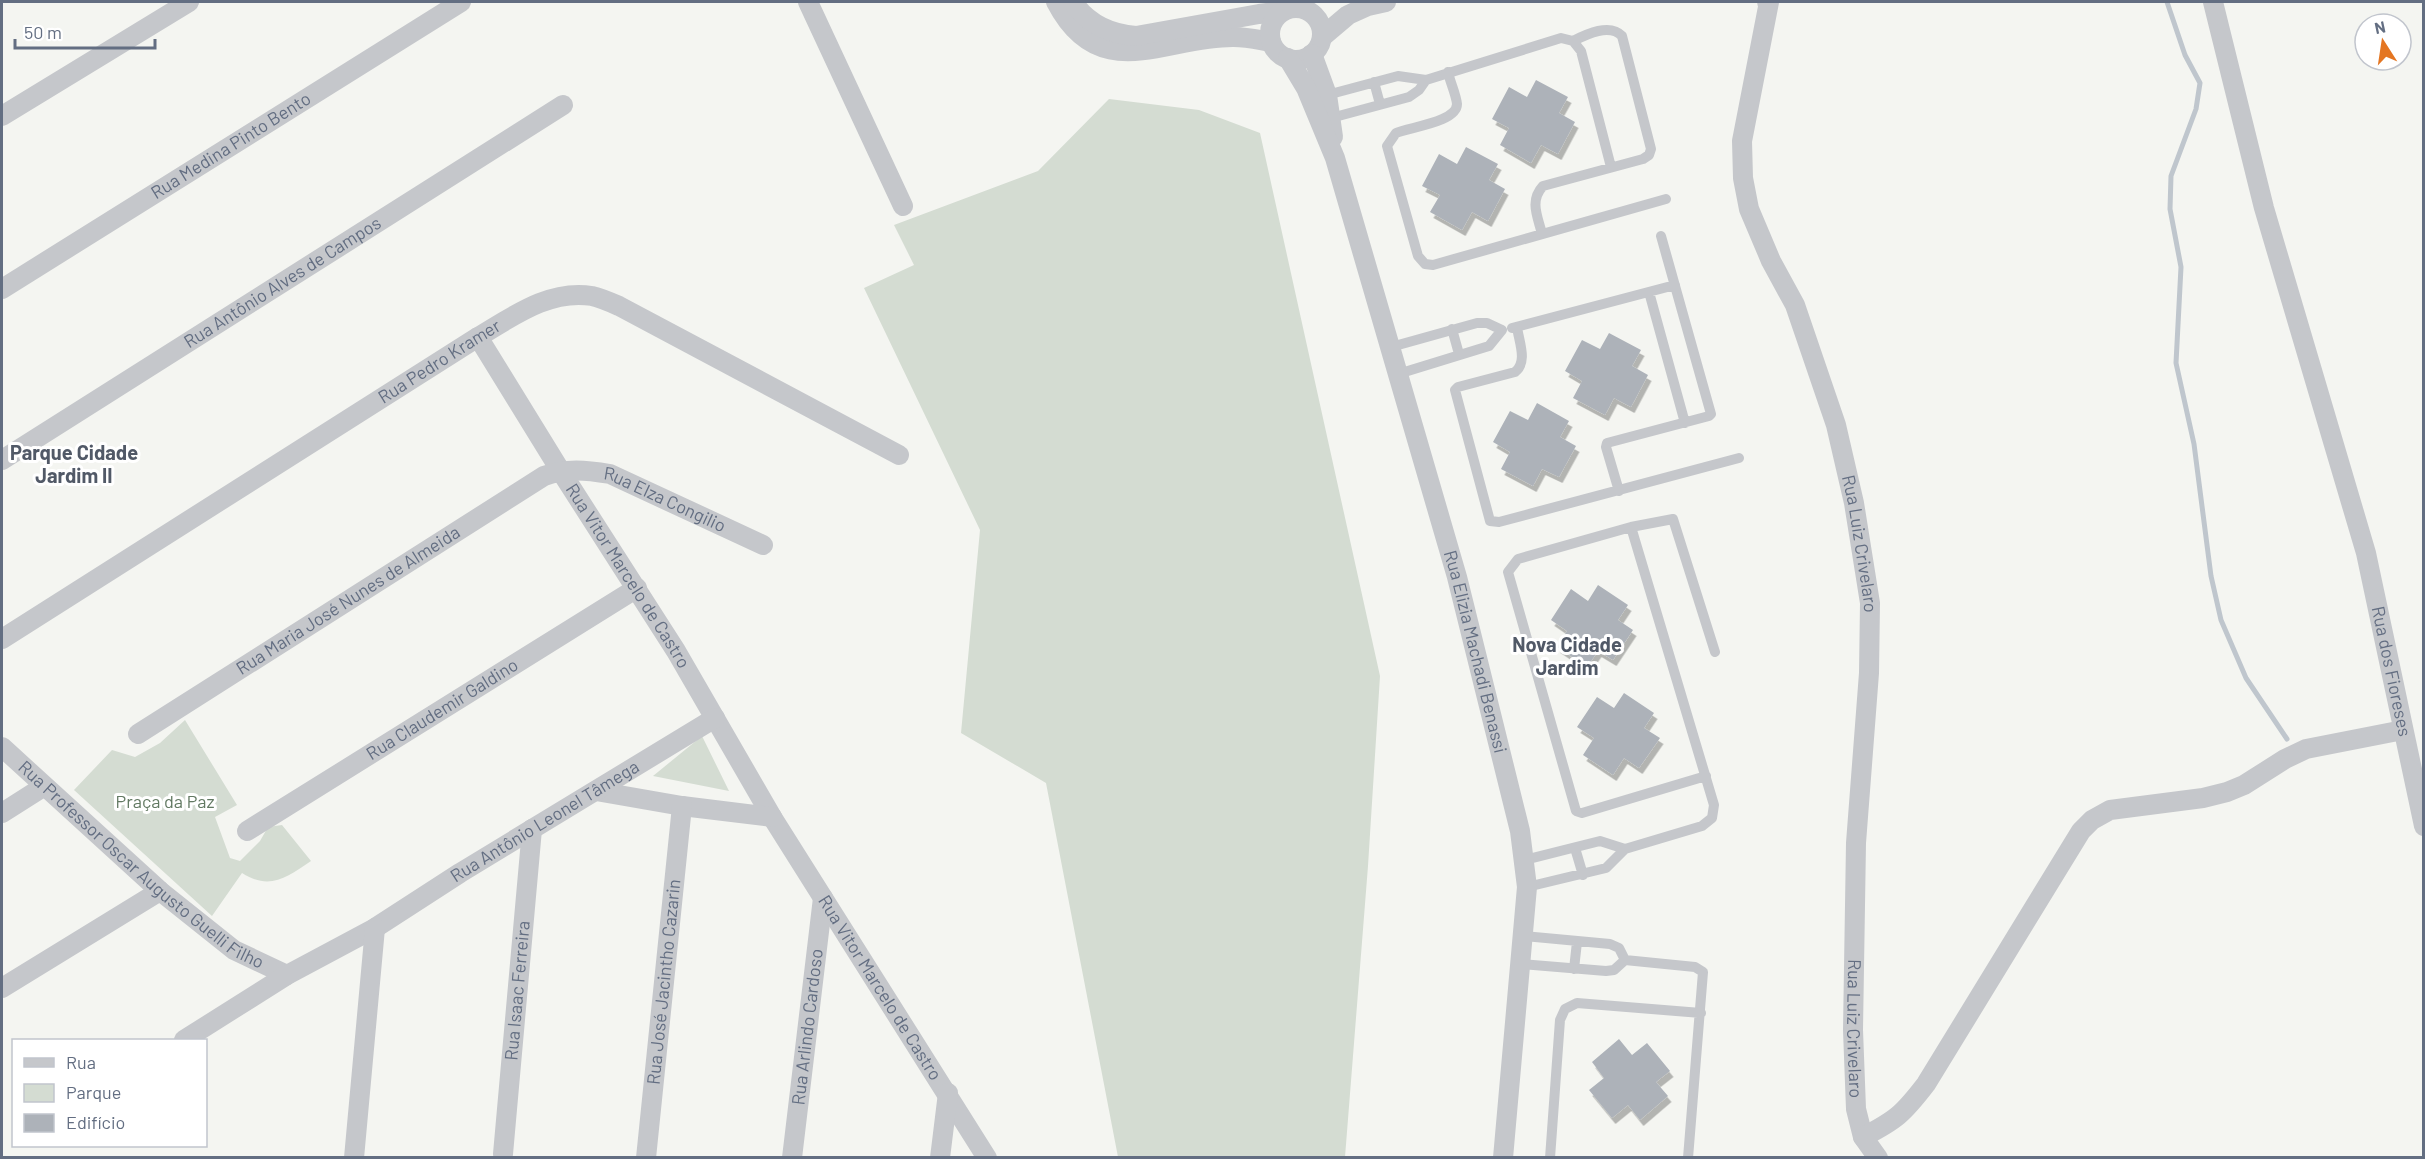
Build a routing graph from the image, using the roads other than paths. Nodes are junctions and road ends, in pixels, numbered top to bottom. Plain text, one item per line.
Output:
1 (189, 2) edge
2 (461, 2) edge
3 (808, 2) edge
4 (1056, 2) edge
5 (1073, 2) edge
6 (1319, 2) edge
7 (1386, 2) edge
8 (1768, 2) edge
9 (2213, 2) edge
10 (1292, 10) junction
11 (1573, 41) junction
12 (1116, 42) junction
13 (1271, 42) junction
14 (1317, 46) junction
15 (1288, 58) junction
16 (1448, 72) junction
17 (1426, 80) junction
18 (1374, 82) junction
19 (1327, 95) junction
20 (1380, 104) junction
21 (563, 105) dead end
22 (2, 116) edge
23 (1331, 118) junction
24 (1335, 158) junction
25 (1611, 166) junction
26 (1666, 199) dead end
27 (903, 206) dead end
28 (1542, 234) junction
29 (1661, 236) dead end
30 (1675, 285) junction
31 (2, 289) edge
32 (1649, 292) junction
33 (1517, 327) junction
34 (1452, 330) junction
35 (1502, 330) junction
36 (478, 337) junction
37 (1390, 347) junction
38 (1459, 354) junction
39 (1398, 374) junction
40 (1685, 423) junction
41 (899, 455) dead end
42 (1739, 458) dead end
43 (2, 460) edge
44 (560, 470) junction
45 (1619, 491) junction
46 (1631, 527) junction
47 (763, 545) dead end
48 (637, 588) junction
49 (2, 639) edge
50 (1715, 652) dead end
51 (715, 718) junction
52 (138, 734) dead end
53 (2411, 736) edge
54 (2, 747) edge
55 (1706, 776) junction
56 (43, 787) junction
57 (596, 791) junction
58 (682, 806) junction
59 (2, 813) edge
60 (772, 817) junction
61 (2424, 826) edge
62 (532, 829) junction
63 (247, 831) dead end
64 (1575, 848) junction
65 (1626, 849) junction
66 (1525, 860) junction
67 (1582, 875) junction
68 (1527, 887) junction
69 (160, 891) junction
70 (823, 897) junction
71 (375, 928) junction
72 (1523, 936) junction
73 (1577, 942) junction
74 (1625, 960) junction
75 (1521, 964) junction
76 (1574, 969) junction
77 (287, 975) junction
78 (2, 988) edge
79 (1701, 1013) junction
80 (187, 1039) edge
81 (948, 1093) junction
82 (1863, 1137) junction
83 (503, 1154) dead end
84 (354, 1158) edge
85 (646, 1158) edge
86 (792, 1158) edge
87 (940, 1158) edge
88 (987, 1158) edge
89 (1503, 1158) edge
90 (1550, 1158) edge
91 (1688, 1158) edge
92 (1878, 1158) edge

1 - 22 street
2 - 31 street, Rua Medina Pinto Bento
3 - 27 street
4 - 12 street
5 - 12 street
6 - 10 street
7 - 14 street
8 - 82 street, Rua Luiz Crivelaro
9 - 53 street, Rua dos Fioreses
10 - 12 street
10 - 13 street
10 - 14 street
11 - 16 lane
11 - 25 lane
11 - 25 lane
12 - 13 street
13 - 15 street
14 - 15 street
14 - 19 street, Rua Elizia Machadi Benassi
15 - 24 street, Rua Elizia Machadi Benassi
16 - 17 lane
16 - 28 lane
17 - 18 lane
17 - 20 lane
18 - 19 lane
18 - 20 lane
19 - 23 street, Rua Elizia Machadi Benassi
20 - 23 lane
21 - 43 street, Rua Antônio Alves de Campos
23 - 24 street, Rua Elizia Machadi Benassi
24 - 37 street, Rua Elizia Machadi Benassi
25 - 28 lane
26 - 28 lane
29 - 30 lane
30 - 32 lane
30 - 40 lane
32 - 33 lane
32 - 40 lane
33 - 35 lane
33 - 45 lane
34 - 35 lane
34 - 37 lane
34 - 38 lane
35 - 38 lane
36 - 41 street, Rua Pedro Kramer
36 - 44 street, Rua Vitor Marcelo de Castro
36 - 49 street, Rua Pedro Kramer
37 - 39 street, Rua Elizia Machadi Benassi
38 - 39 lane
39 - 66 street, Rua Elizia Machadi Benassi
40 - 45 lane
42 - 45 lane
44 - 47 street, Rua Elza Congilio
44 - 48 street, Rua Vitor Marcelo de Castro
44 - 52 street, Rua Maria José Nunes de Almeida
46 - 50 lane
46 - 55 lane
46 - 55 lane
48 - 51 street, Rua Vitor Marcelo de Castro
48 - 63 street, Rua Claudemir Galdino
51 - 57 street, Rua Antônio Leonel Tâmega
51 - 60 street, Rua Vitor Marcelo de Castro
53 - 61 street, Rua dos Fioreses
53 - 82 street
54 - 56 street, Rua Professor Oscar Augusto Guelli Filho
55 - 65 lane
56 - 59 street
56 - 69 street, Rua Professor Oscar Augusto Guelli Filho
57 - 58 street
57 - 62 street, Rua Antônio Leonel Tâmega
58 - 60 street
58 - 85 street, Rua José Jacintho Cazarin
60 - 70 street, Rua Vitor Marcelo de Castro
62 - 71 street, Rua Antônio Leonel Tâmega
62 - 83 street, Rua Isaac Ferreira
64 - 65 lane
64 - 66 lane
64 - 67 lane
65 - 67 lane
66 - 68 street, Rua Elizia Machadi Benassi
67 - 68 lane
68 - 72 street, Rua Elizia Machadi Benassi
69 - 77 street, Rua Professor Oscar Augusto Guelli Filho
69 - 78 street
70 - 81 street, Rua Vitor Marcelo de Castro
70 - 86 street, Rua Arlindo Cardoso
71 - 77 street, Rua Antônio Leonel Tâmega
71 - 84 street
72 - 73 lane
72 - 75 street, Rua Elizia Machadi Benassi
73 - 74 lane
73 - 76 lane
74 - 76 lane
74 - 79 lane
75 - 76 lane
75 - 89 street, Rua Elizia Machadi Benassi
77 - 80 street, Rua Antônio Leonel Tâmega
79 - 90 lane
79 - 91 lane
81 - 87 street
81 - 88 street, Rua Vitor Marcelo de Castro
82 - 92 street

